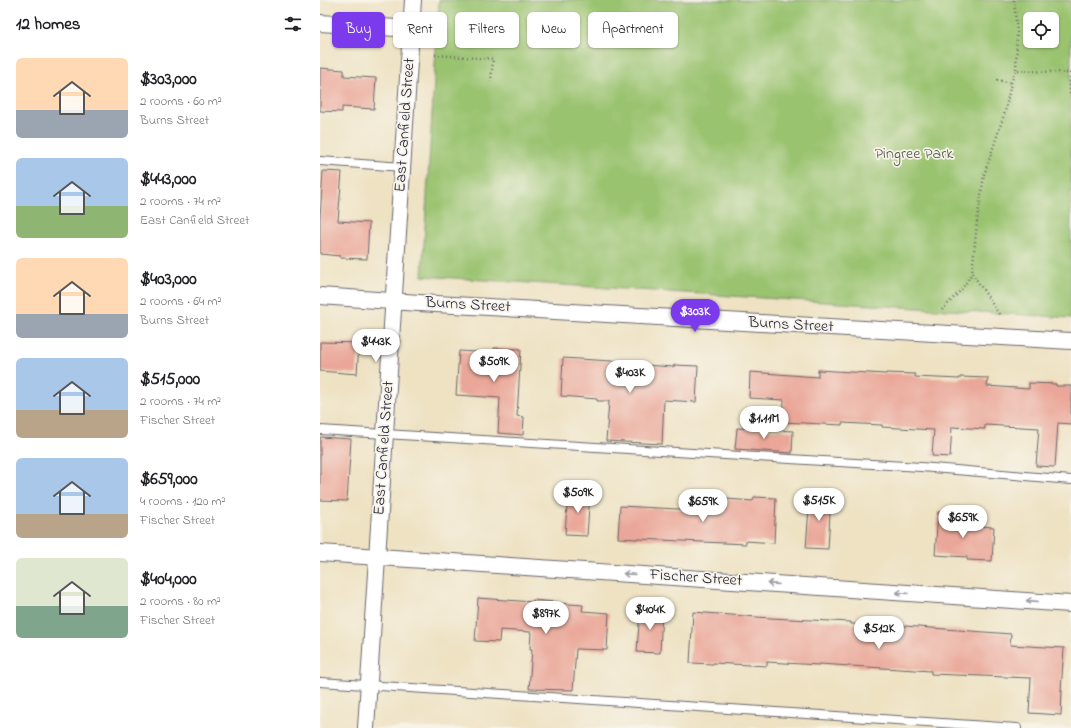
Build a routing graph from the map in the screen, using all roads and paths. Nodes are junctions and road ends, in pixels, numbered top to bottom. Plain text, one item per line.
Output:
1 (414, 0) edge
2 (1014, 0) edge
3 (413, 12) edge
4 (320, 23) edge
5 (393, 28) edge
6 (411, 48) edge
7 (435, 55) dead end
8 (1016, 70) junction
9 (1071, 73) edge
10 (997, 80) dead end
11 (491, 81) dead end
12 (1011, 83) junction
13 (1070, 97) edge
14 (320, 161) edge
15 (403, 167) junction
16 (972, 273) junction
17 (320, 296) edge
18 (394, 301) junction
19 (942, 310) dead end
20 (999, 314) dead end
21 (1071, 342) edge
22 (320, 430) edge
23 (385, 434) junction
24 (1071, 480) edge
25 (320, 553) edge
26 (377, 557) junction
27 (1071, 604) edge
28 (320, 682) edge
29 (369, 685) junction
30 (366, 728) edge
31 (1017, 728) edge

1 - 3 street, East Canfield Street
2 - 8 path
4 - 5 street
6 - 15 street, East Canfield Street
7 - 11 path
8 - 9 path
8 - 12 path
9 - 13 path
10 - 12 path
12 - 16 path
14 - 15 lane
15 - 18 street, East Canfield Street
16 - 19 path
16 - 20 path
17 - 18 street, Burns Street
18 - 21 street, Burns Street
18 - 23 street, East Canfield Street
22 - 23 lane
23 - 24 lane
23 - 26 street, East Canfield Street
25 - 26 street, Fischer Street
27 -> 26 street, Fischer Street
26 - 29 street, East Canfield Street
28 - 29 lane
29 - 30 street, East Canfield Street
29 - 31 lane

